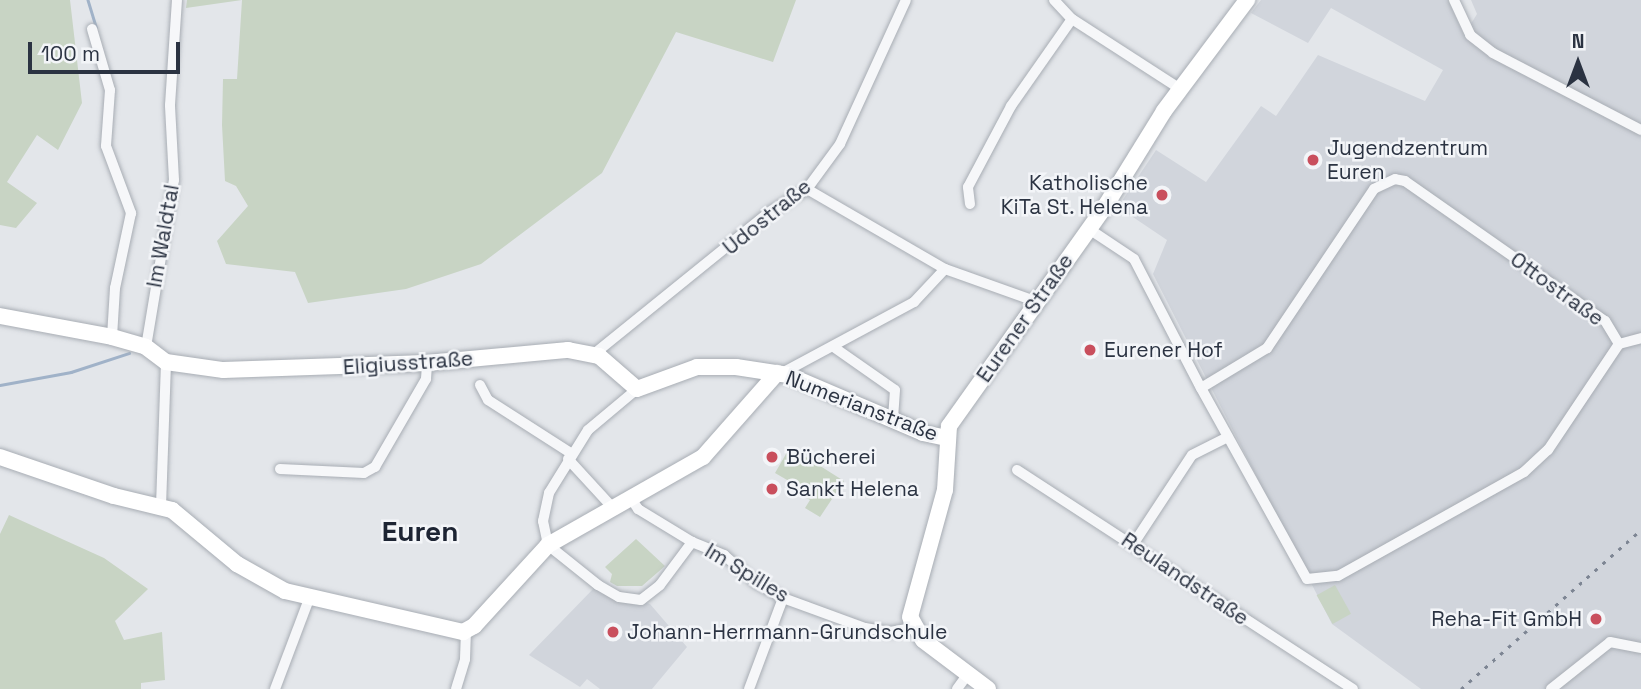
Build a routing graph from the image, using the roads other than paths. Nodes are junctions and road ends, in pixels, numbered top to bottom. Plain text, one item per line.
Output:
1 (177, 0) edge
2 (906, 0) edge
3 (1054, 0) edge
4 (1247, 0) edge
5 (1454, 0) edge
6 (1072, 19) junction
7 (92, 29) dead end
8 (1180, 89) junction
9 (1641, 130) edge
10 (807, 189) junction
11 (970, 204) dead end
12 (1089, 229) junction
13 (945, 270) junction
14 (1035, 302) junction
15 (0, 316) edge
16 (112, 337) junction
17 (1641, 338) edge
18 (1619, 344) junction
19 (146, 347) junction
20 (835, 348) junction
21 (594, 354) junction
22 (166, 362) junction
23 (427, 363) junction
24 (777, 373) junction
25 (480, 385) dead end
26 (1201, 388) junction
27 (637, 389) junction
28 (892, 418) junction
29 (1228, 437) junction
30 (947, 438) junction
31 (570, 456) junction
32 (0, 457) edge
33 (279, 469) dead end
34 (1017, 470) dead end
35 (632, 500) junction
36 (161, 506) junction
37 (614, 509) junction
38 (692, 542) junction
39 (1134, 543) junction
40 (548, 545) junction
41 (783, 598) junction
42 (309, 599) junction
43 (913, 628) junction
44 (470, 629) junction
45 (1641, 648) edge
46 (967, 675) junction
47 (275, 689) edge
48 (456, 689) edge
49 (749, 689) edge
50 (957, 689) edge
51 (988, 689) edge
52 (1353, 689) edge
53 (1551, 689) edge

1 - 19 street, Im Waldtal
2 - 10 street, Udostraße
3 - 6 street
4 - 8 street, Eurener Straße
5 - 9 street
6 - 8 street
6 - 11 street
7 - 16 street
8 - 12 street, Eurener Straße
10 - 13 street
10 - 21 street, Udostraße
12 - 14 street, Eurener Straße
12 - 26 street
13 - 14 street
13 - 20 street
14 - 30 street, Eurener Straße
15 - 16 street
16 - 19 street
17 - 18 street
18 - 26 street, Ottostraße
18 - 29 street, Ottostraße
19 - 22 street
20 - 24 street
20 - 28 street
21 - 23 street, Eligiusstraße
21 - 27 street
22 - 23 street, Eligiusstraße
22 - 36 street
23 - 33 street
24 - 27 street, Numerianstraße
24 - 28 street, Numerianstraße
24 - 35 street
25 - 31 street
26 - 29 street
27 - 31 street
28 - 30 street, Numerianstraße
29 - 39 street
30 - 43 street, Eurener Straße
31 - 37 street
31 - 40 street
32 - 36 street
34 - 39 street, Reulandstraße
35 - 37 street
35 - 38 street, Im Spilles
36 - 42 street
37 - 40 street
38 - 40 street
38 - 41 street, Im Spilles
39 - 52 street, Reulandstraße
40 - 44 street
41 - 43 street, Im Spilles
41 - 49 street
42 - 44 street
42 - 47 street
43 - 46 street
44 - 48 street
45 - 53 street
46 - 50 street
46 - 51 street

